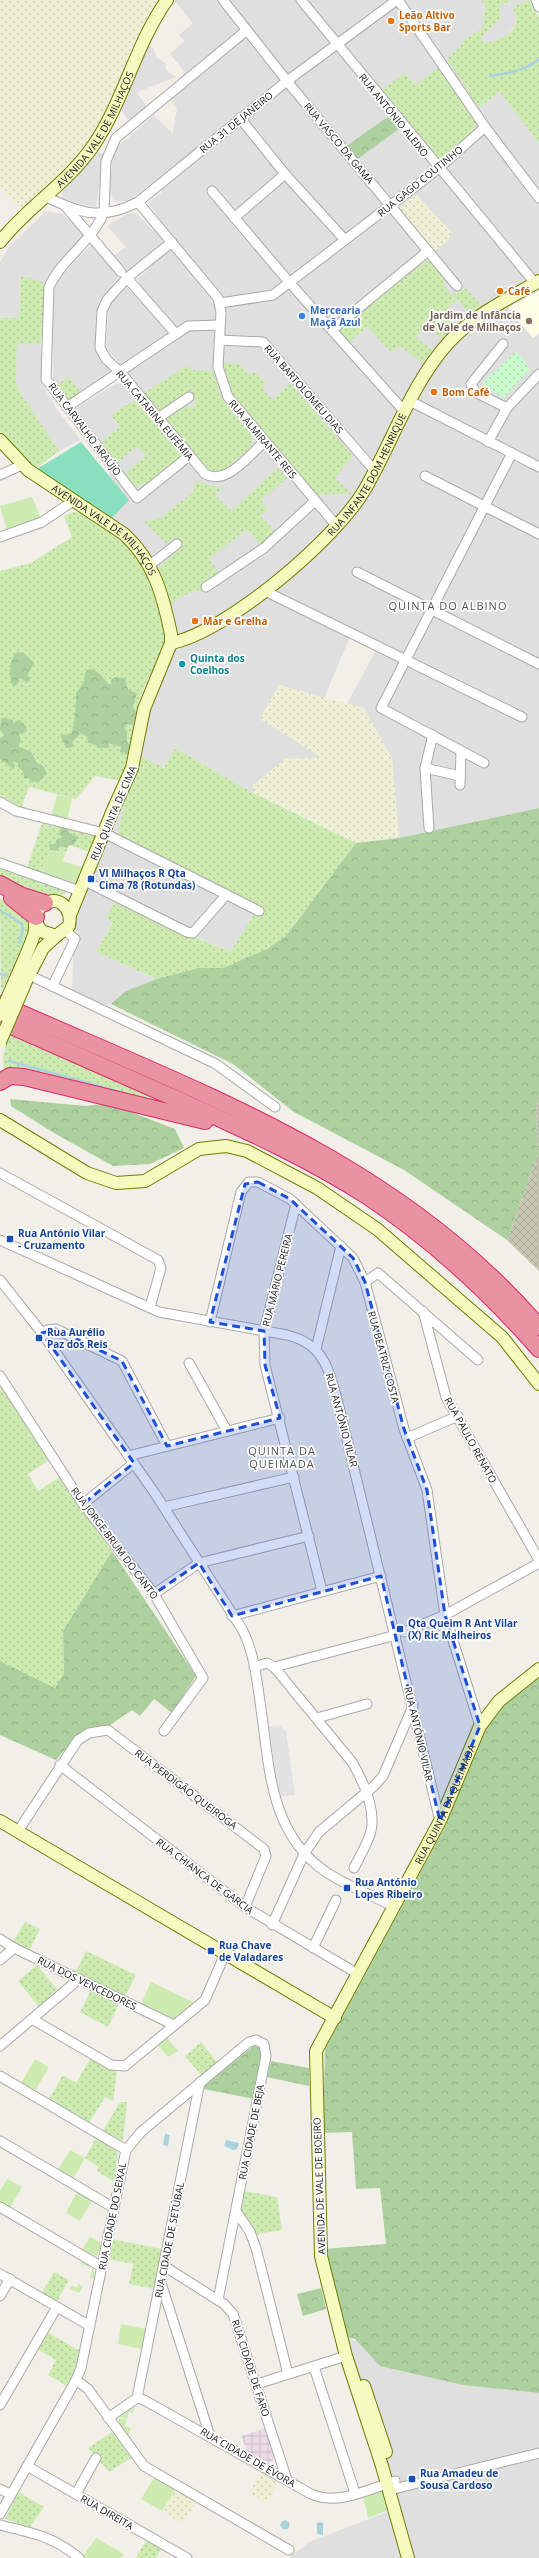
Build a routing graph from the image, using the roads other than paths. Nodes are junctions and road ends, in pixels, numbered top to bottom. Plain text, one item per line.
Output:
1 (167, 0) edge
2 (223, 0) edge
3 (301, 0) edge
4 (398, 0) edge
5 (536, 0) edge
6 (539, 7) edge
7 (247, 30) junction
8 (338, 45) junction
9 (287, 80) junction
10 (240, 118) junction
11 (485, 127) junction
12 (438, 168) junction
13 (285, 174) junction
14 (212, 191) dead end
15 (46, 197) junction
16 (539, 198) edge
17 (138, 202) junction
18 (391, 205) junction
19 (65, 206) junction
20 (104, 212) junction
21 (234, 218) junction
22 (90, 236) junction
23 (344, 240) junction
24 (0, 242) edge
25 (172, 242) junction
26 (428, 251) junction
27 (124, 275) junction
28 (289, 282) junction
29 (537, 282) edge
30 (457, 286) dead end
31 (220, 303) junction
32 (220, 325) junction
33 (332, 330) junction
34 (176, 334) junction
35 (219, 340) junction
36 (503, 344) dead end
37 (121, 373) junction
38 (539, 374) edge
39 (189, 397) dead end
40 (407, 406) junction
41 (67, 407) junction
42 (506, 408) junction
43 (158, 418) junction
44 (0, 440) edge
45 (264, 442) junction
46 (488, 442) junction
47 (512, 453) junction
48 (189, 456) junction
49 (22, 464) junction
50 (539, 467) edge
51 (374, 470) junction
52 (0, 475) edge
53 (425, 476) dead end
54 (73, 501) junction
55 (315, 501) junction
56 (486, 507) junction
57 (336, 525) junction
58 (539, 534) edge
59 (0, 537) edge
60 (177, 544) dead end
61 (150, 565) junction
62 (357, 572) dead end
63 (206, 587) dead end
64 (265, 590) junction
65 (432, 609) junction
66 (171, 643) junction
67 (406, 660) junction
68 (539, 664) edge
69 (522, 717) dead end
70 (432, 735) junction
71 (461, 751) junction
72 (484, 763) dead end
73 (425, 768) junction
74 (0, 802) edge
75 (429, 828) dead end
76 (104, 833) junction
77 (0, 863) edge
78 (0, 884) edge
79 (82, 886) junction
80 (0, 892) edge
81 (226, 895) junction
82 (50, 902) junction
83 (259, 911) dead end
84 (70, 915) junction
85 (36, 919) junction
86 (61, 933) junction
87 (24, 977) junction
88 (53, 985) junction
89 (0, 999) edge
90 (0, 1004) edge
91 (0, 1015) edge
92 (0, 1021) edge
93 (0, 1042) edge
94 (0, 1082) edge
95 (206, 1096) junction
96 (275, 1107) dead end
97 (0, 1120) edge
98 (0, 1173) edge
99 (296, 1204) junction
100 (0, 1240) edge
101 (341, 1246) junction
102 (0, 1280) edge
103 (365, 1282) junction
104 (482, 1288) junction
105 (150, 1307) junction
106 (423, 1311) junction
107 (210, 1322) junction
108 (539, 1327) edge
109 (264, 1331) junction
110 (42, 1334) junction
111 (316, 1349) junction
112 (539, 1349) edge
113 (478, 1360) dead end
114 (189, 1363) dead end
115 (0, 1376) edge
116 (539, 1384) edge
117 (458, 1416) junction
118 (280, 1418) junction
119 (227, 1431) junction
120 (407, 1438) junction
121 (167, 1446) junction
122 (131, 1459) junction
123 (294, 1476) junction
124 (83, 1504) junction
125 (164, 1507) junction
126 (309, 1536) junction
127 (539, 1562) edge
128 (199, 1563) junction
129 (381, 1576) junction
130 (322, 1591) junction
131 (154, 1594) junction
132 (445, 1615) junction
133 (232, 1616) junction
134 (400, 1633) junction
135 (254, 1667) junction
136 (274, 1667) junction
137 (539, 1669) edge
138 (367, 1704) dead end
139 (412, 1706) junction
140 (317, 1718) junction
141 (480, 1726) junction
142 (164, 1731) dead end
143 (60, 1765) junction
144 (367, 1792) junction
145 (0, 1821) edge
146 (440, 1822) junction
147 (18, 1831) junction
148 (304, 1854) junction
149 (354, 1868) dead end
150 (336, 1900) dead end
151 (245, 1907) junction
152 (394, 1907) junction
153 (272, 1925) junction
154 (0, 1939) edge
155 (14, 1948) junction
156 (313, 1948) junction
157 (225, 1954) junction
158 (0, 1960) edge
159 (358, 1974) junction
160 (79, 1979) junction
161 (335, 2018) junction
162 (32, 2019) junction
163 (174, 2025) junction
164 (0, 2046) edge
165 (0, 2076) edge
166 (200, 2082) junction
167 (0, 2141) edge
168 (126, 2150) junction
169 (0, 2207) edge
170 (114, 2208) junction
171 (236, 2211) junction
172 (164, 2266) junction
173 (102, 2267) junction
174 (0, 2274) edge
175 (10, 2279) junction
176 (160, 2282) junction
177 (0, 2296) edge
178 (218, 2300) junction
179 (57, 2307) junction
180 (90, 2326) junction
181 (346, 2356) junction
182 (314, 2367) junction
183 (288, 2374) junction
184 (76, 2380) junction
185 (256, 2384) junction
186 (137, 2398) junction
187 (0, 2405) edge
188 (108, 2418) junction
189 (210, 2436) junction
190 (539, 2453) edge
191 (96, 2458) dead end
192 (27, 2466) junction
193 (287, 2480) junction
194 (392, 2486) junction
195 (0, 2489) edge
196 (10, 2494) junction
197 (76, 2494) junction
198 (355, 2494) junction
199 (0, 2514) edge
200 (0, 2525) edge
201 (289, 2550) dead end
202 (79, 2558) edge
203 (187, 2558) edge
204 (408, 2558) edge
205 (415, 2558) edge

1 - 15 street, AVENIDA VALE DE MILHAÇOS
2 - 7 street, RUA VASCO DA GAMA
3 - 8 street, RUA ANTÓNIO ALEIXO
4 - 8 street, RUA 31 DE JANEIRO
4 - 11 street
5 - 6 street
7 - 9 street, RUA VASCO DA GAMA
7 - 20 street
8 - 9 street, RUA 31 DE JANEIRO
8 - 12 street, RUA ANTÓNIO ALEIXO
9 - 10 street, RUA 31 DE JANEIRO
9 - 18 street, RUA VASCO DA GAMA
10 - 13 street
10 - 17 street, RUA 31 DE JANEIRO
11 - 12 street, RUA GAGO COUTINHO
11 - 16 street
12 - 18 street, RUA GAGO COUTINHO
12 - 29 street, RUA ANTÓNIO ALEIXO
13 - 21 street
13 - 23 street
14 - 21 street
15 - 19 street, RUA 31 DE JANEIRO
15 - 24 street, AVENIDA VALE DE MILHAÇOS
17 - 20 street, RUA 31 DE JANEIRO
17 - 25 street
18 - 23 street, RUA GAGO COUTINHO
18 - 26 street, RUA VASCO DA GAMA
19 - 20 street, RUA 31 DE JANEIRO
19 - 22 street, RUA 31 DE JANEIRO
20 - 22 street, RUA CARVALHO ARAÚJO
21 - 28 street
22 - 27 street, RUA 31 DE JANEIRO
22 - 41 street, RUA CARVALHO ARAÚJO
23 - 28 street, RUA GAGO COUTINHO
25 - 27 street, RUA CATARINA EUFÉMIA
25 - 31 street
26 - 30 street, RUA VASCO DA GAMA
26 - 33 street
27 - 34 street, RUA 31 DE JANEIRO
27 - 37 street, RUA CATARINA EUFÉMIA
28 - 31 street, RUA GAGO COUTINHO
28 - 33 street
29 - 40 street, RUA INFANTE DOM HENRIQUE
31 - 32 street, RUA ALMIRANTE REIS
32 - 34 street
32 - 35 street, RUA ALMIRANTE REIS
33 - 40 street
34 - 37 street
35 - 45 street, RUA ALMIRANTE REIS
35 - 51 street, RUA BARTOLOMEU DIAS
36 - 42 street
37 - 41 street
37 - 43 street, RUA CATARINA EUFÉMIA
38 - 42 street
39 - 43 street
40 - 46 street
40 - 51 street, RUA INFANTE DOM HENRIQUE
41 - 48 street, RUA CARVALHO ARAÚJO
42 - 46 street
43 - 48 street, RUA CATARINA EUFÉMIA
44 - 49 street, AVENIDA VALE DE MILHAÇOS
45 - 48 street, RUA CATARINA EUFÉMIA
45 - 55 street, RUA ALMIRANTE REIS
46 - 47 street
47 - 50 street
47 - 56 street
49 - 52 street
49 - 54 street, AVENIDA VALE DE MILHAÇOS
51 - 57 street, RUA INFANTE DOM HENRIQUE
53 - 56 street
54 - 59 street
54 - 61 street, AVENIDA VALE DE MILHAÇOS
55 - 57 street, RUA ALMIRANTE REIS
55 - 63 street
56 - 58 street
56 - 65 street
57 - 64 street, RUA INFANTE DOM HENRIQUE
60 - 61 street
61 - 66 street, AVENIDA VALE DE MILHAÇOS
62 - 65 street
64 - 66 street, RUA INFANTE DOM HENRIQUE
64 - 67 street
65 - 67 street
65 - 68 street
66 - 76 street, RUA QUINTA DE CIMA
67 - 69 street
67 - 70 street
70 - 71 street
70 - 73 street
71 - 72 street
71 - 73 street
73 - 75 street
74 - 76 street
76 - 79 street, RUA QUINTA DE CIMA
76 - 81 street
77 - 79 street
78 - 82 highway
79 - 81 street
79 - 82 street
79 - 84 street, RUA QUINTA DE CIMA
80 - 85 highway
81 - 83 street
82 - 84 street
82 - 85 street
84 - 86 street
85 - 86 street
85 - 87 street
86 - 87 street
86 - 88 street
87 - 88 street
87 - 91 street, bridge
87 - 93 street, bridge
88 - 96 street
89 - 95 highway
90 - 95 highway
92 - 104 highway
94 - 104 highway
95 - 108 highway
97 - 116 street
98 - 105 street
99 - 101 street, RUA BEATRIZ COSTA
99 - 107 street, RUA BEATRIZ COSTA
99 - 109 street, RUA MÁRIO PEREIRA
100 - 105 street, RUA ANTÓNIO VILAR
101 - 103 street, RUA BEATRIZ COSTA
101 - 111 street
102 - 110 street
103 - 106 street
103 - 120 street, RUA BEATRIZ COSTA
104 - 112 highway
105 - 107 street, RUA ANTÓNIO VILAR
106 - 113 street
106 - 117 street, RUA PAULO RENATO
107 - 109 street, RUA ANTÓNIO VILAR
109 - 111 street, RUA ANTÓNIO VILAR
109 - 118 street, RUA MÁRIO PEREIRA
110 - 121 street
110 - 122 street
111 - 129 street, RUA ANTÓNIO VILAR
114 - 119 street
115 - 124 street, RUA JORGE BRUM DO CANTO
117 - 120 street
117 - 127 street, RUA PAULO RENATO
118 - 119 street
118 - 123 street, RUA MÁRIO PEREIRA
119 - 121 street
120 - 132 street, RUA BEATRIZ COSTA
121 - 122 street
122 - 124 street
122 - 125 street
123 - 125 street
123 - 126 street, RUA MÁRIO PEREIRA
124 - 131 street, RUA JORGE BRUM DO CANTO
125 - 128 street
126 - 128 street
126 - 130 street, RUA MÁRIO PEREIRA
127 - 132 street
128 - 131 street
128 - 133 street
129 - 130 street
129 - 134 street, RUA ANTÓNIO VILAR
130 - 133 street
131 - 142 street, RUA JORGE BRUM DO CANTO
132 - 134 street
132 - 141 street, RUA BEATRIZ COSTA
133 - 135 street
134 - 136 street
134 - 139 street, RUA ANTÓNIO VILAR
135 - 136 street
135 - 148 street
136 - 140 street
137 - 141 street, RUA QUINTA DA QUEIMADA
138 - 140 street
139 - 144 street
139 - 146 street, RUA ANTÓNIO VILAR
140 - 144 street
141 - 146 street, RUA QUINTA DA QUEIMADA
143 - 147 street, RUA PERDIGÃO QUEIROGA
143 - 151 street, RUA CHIANCA DE GARCIA
143 - 151 street, RUA PERDIGÃO QUEIROGA
144 - 148 street
144 - 149 street
145 - 147 street
146 - 152 street, RUA QUINTA DA QUEIMADA
147 - 157 street
148 - 152 street
148 - 153 street
150 - 156 street
151 - 153 street, RUA CHIANCA DE GARCIA
152 - 159 street, RUA QUINTA DA QUEIMADA
153 - 156 street, RUA CHIANCA DE GARCIA
154 - 155 street, RUA DOS VENCEDORES
155 - 158 street
155 - 160 street, RUA DOS VENCEDORES
156 - 159 street, RUA CHIANCA DE GARCIA
157 - 161 street
157 - 163 street
159 - 161 street, RUA QUINTA DA QUEIMADA
160 - 162 street
160 - 163 street, RUA DOS VENCEDORES
161 - 181 street, AVENIDA DE VALE DE BOEIRO
162 - 163 street
162 - 164 street
165 - 168 street
166 - 168 street, RUA CIDADE DO SEIXAL
166 - 171 street, RUA CIDADE DE BEJA
166 - 172 street, RUA CIDADE DE SETÚBAL
167 - 170 street
168 - 170 street, RUA CIDADE DO SEIXAL
169 - 173 street
170 - 173 street, RUA CIDADE DO SEIXAL
171 - 178 street, RUA CIDADE DE BEJA
171 - 183 street
172 - 176 street, RUA CIDADE DE SETÚBAL
172 - 178 street, RUA CIDADE DE FARO
173 - 180 street, RUA CIDADE DO SEIXAL
174 - 175 street
175 - 177 street
175 - 179 street
176 - 186 street, RUA CIDADE DE SETÚBAL
176 - 189 street
178 - 185 street, RUA CIDADE DE FARO
179 - 180 street
179 - 187 street
180 - 184 street, RUA CIDADE DO SEIXAL
181 - 182 street
181 - 194 street, AVENIDA DE VALE DE BOEIRO
182 - 183 street
182 - 198 street
183 - 185 street
184 - 188 street
184 - 192 street, RUA CIDADE DO SEIXAL
185 - 193 street, RUA CIDADE DE FARO
186 - 188 street
186 - 189 street, RUA CIDADE DE ÉVORA
188 - 201 street
189 - 193 street, RUA CIDADE DE ÉVORA
190 - 194 street, RUA CIDADE DE ÉVORA
191 - 197 street
192 - 196 street, RUA CIDADE DO SEIXAL
192 - 197 street, RUA DIREITA
193 - 198 street, RUA CIDADE DE ÉVORA
194 - 198 street, RUA CIDADE DE ÉVORA
194 - 204 street, AVENIDA DE VALE DE BOEIRO
194 - 205 street, AVENIDA DE VALE DE BOEIRO
195 - 196 street
196 - 199 street, RUA CIDADE DO SEIXAL
197 - 203 street, RUA DIREITA
200 - 202 street

